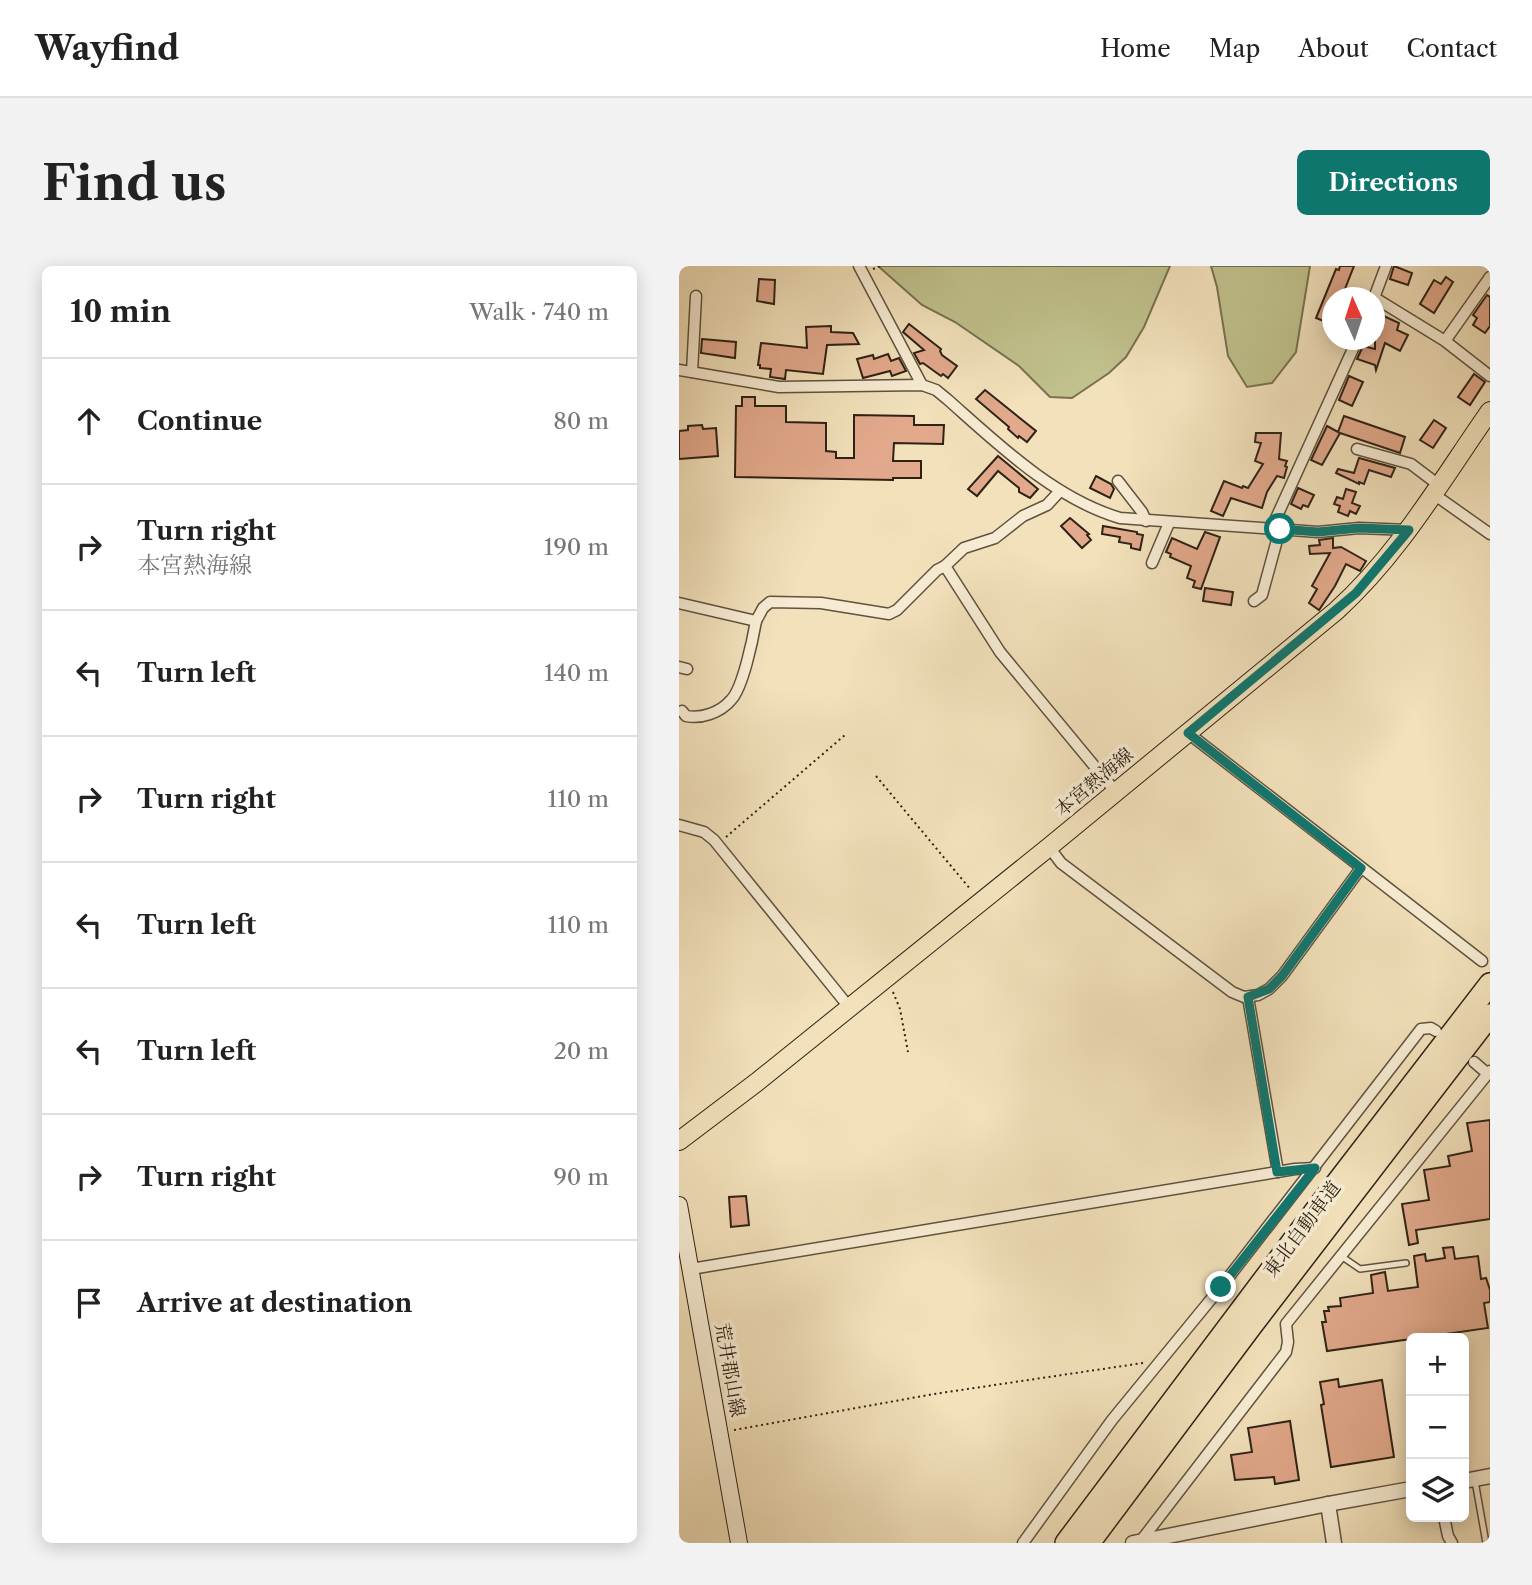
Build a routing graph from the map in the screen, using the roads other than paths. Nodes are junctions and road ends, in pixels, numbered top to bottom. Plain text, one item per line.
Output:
1 (859, 266) edge
2 (1387, 266) edge
3 (1490, 277) edge
4 (1378, 287) edge
5 (696, 296) dead end
6 (1385, 305) edge
7 (1445, 341) junction
8 (1353, 350) edge
9 (679, 370) edge
10 (692, 372) junction
11 (1490, 376) edge
12 (922, 385) junction
13 (1490, 411) edge
14 (1357, 449) dead end
15 (1118, 481) dead end
16 (1437, 491) junction
17 (1059, 492) junction
18 (1146, 521) junction
19 (1169, 523) junction
20 (1276, 528) junction
21 (1409, 530) junction
22 (1490, 534) edge
23 (1152, 563) dead end
24 (944, 566) junction
25 (1254, 601) dead end
26 (679, 603) edge
27 (756, 621) junction
28 (682, 710) dead end
29 (1188, 733) junction
30 (1115, 791) junction
31 (679, 825) edge
32 (1049, 847) junction
33 (1361, 868) junction
34 (1482, 961) dead end
35 (1490, 984) edge
36 (1248, 997) junction
37 (849, 1007) junction
38 (1490, 1015) edge
39 (1436, 1031) dead end
40 (1474, 1062) dead end
41 (1489, 1073) edge
42 (679, 1141) edge
43 (1315, 1168) junction
44 (1277, 1172) junction
45 (679, 1205) edge
46 (1341, 1256) junction
47 (1406, 1263) dead end
48 (691, 1269) junction
49 (1490, 1476) edge
50 (1469, 1480) edge
51 (1406, 1490) edge
52 (1328, 1504) junction
53 (1445, 1522) edge
54 (1136, 1542) edge
55 (739, 1543) edge
56 (1023, 1543) edge
57 (1066, 1543) edge
58 (1089, 1543) edge
59 (1334, 1543) edge
60 (1451, 1543) edge
61 (1486, 1543) edge

1 - 12 street
2 - 4 street
3 - 7 street
5 - 10 street
6 - 7 street
7 - 11 street
8 - 20 street
9 - 10 street
10 - 12 street
12 - 17 street
13 - 16 main road, 本宮熱海線
14 - 16 street
15 - 18 street
16 - 21 main road, 本宮熱海線
16 - 22 street
17 - 18 street
17 - 24 street
18 - 19 street
19 - 20 street
19 - 23 street
20 - 21 street
20 - 25 street
21 - 29 main road, 本宮熱海線
24 - 27 street
24 - 30 street
26 - 27 street
27 - 28 street
29 - 30 main road, 本宮熱海線
29 - 33 street
30 - 32 main road, 本宮熱海線
31 - 37 street
32 - 36 street
32 - 37 main road, 本宮熱海線
33 - 34 street
33 - 36 street
35 - 57 highway, 東北自動車道
36 - 44 street
37 - 42 main road, 本宮熱海線
38 - 58 highway, 東北自動車道
39 - 43 street
40 - 41 street
41 - 46 street
43 - 44 street
43 - 56 street
44 - 48 street
45 - 48 main road, 荒井郡山線
46 - 47 lane
46 - 54 street
48 - 55 main road, 荒井郡山線
49 - 50 street
50 - 61 lane
51 - 52 street
52 - 54 street
52 - 59 street
53 - 60 street

